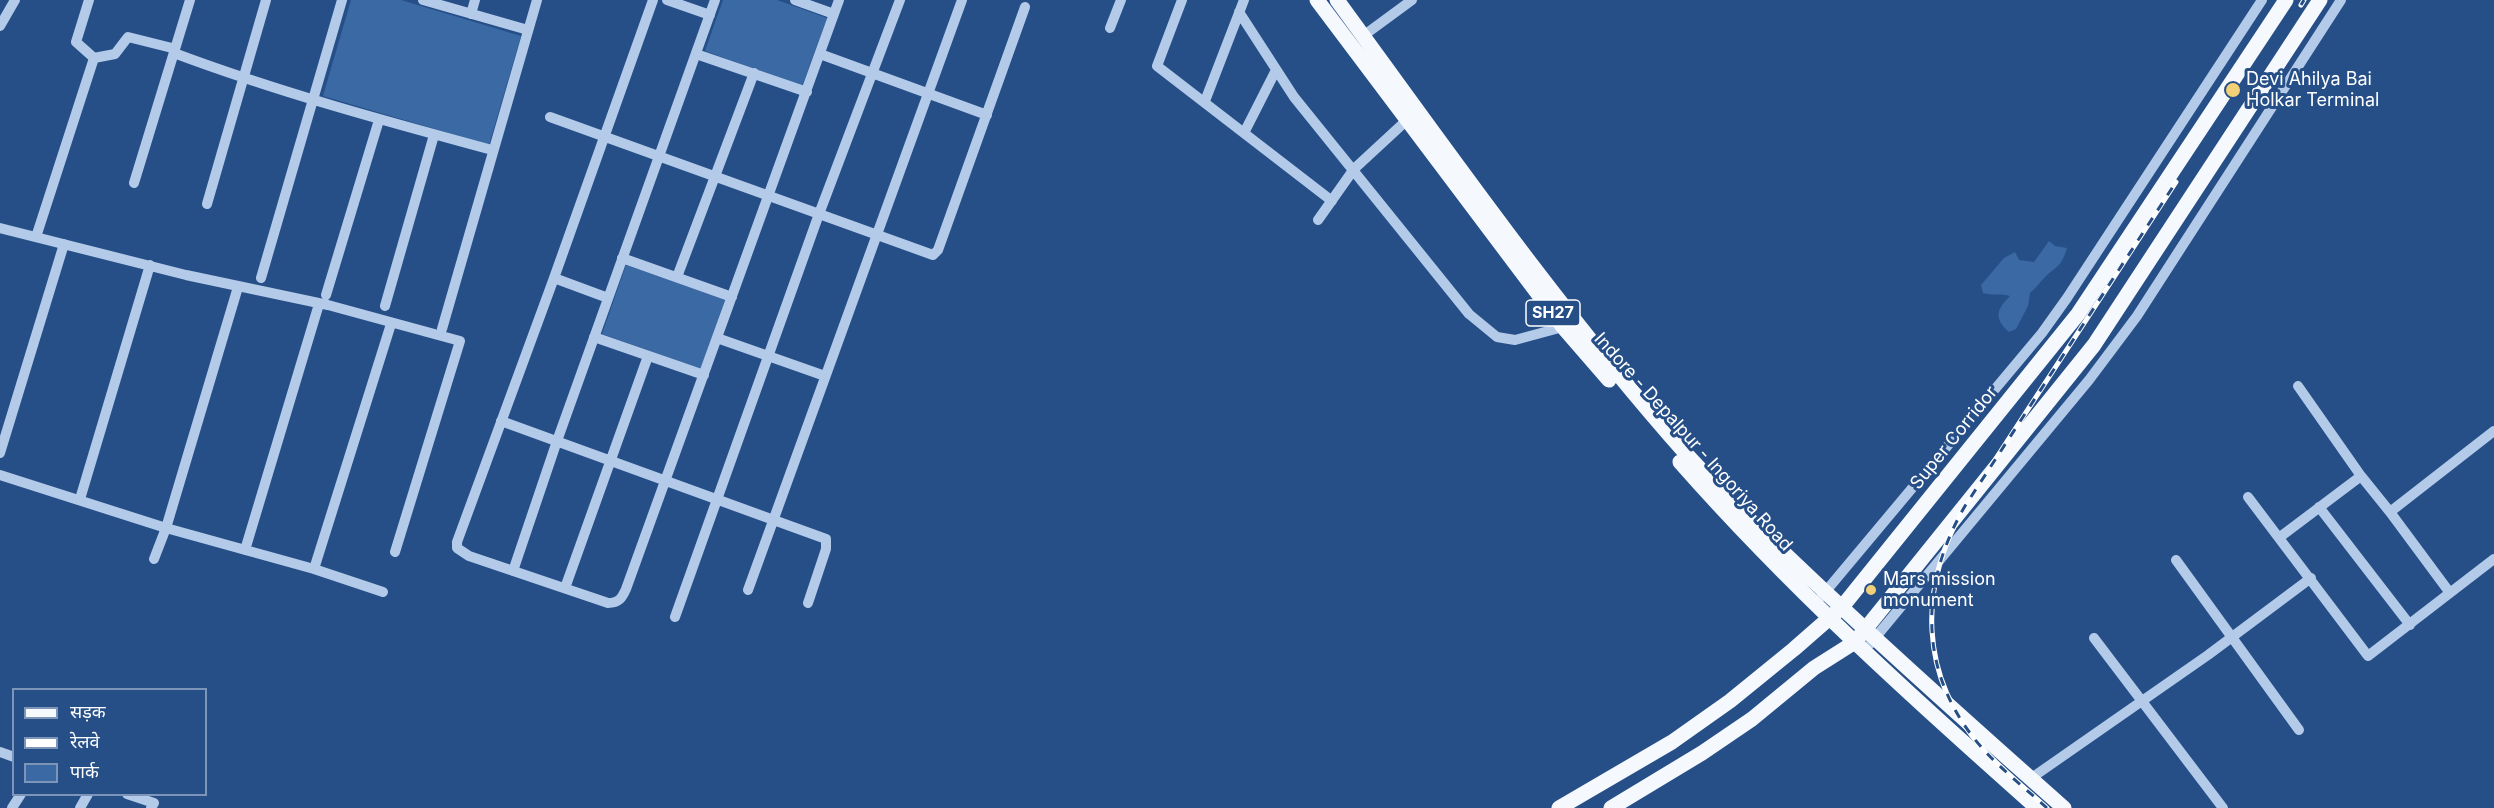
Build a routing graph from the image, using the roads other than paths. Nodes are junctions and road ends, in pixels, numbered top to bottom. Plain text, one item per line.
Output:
1 (15, 0) edge
2 (89, 0) edge
3 (190, 0) edge
4 (266, 0) edge
5 (342, 0) edge
6 (423, 0) edge
7 (475, 0) edge
8 (537, 0) edge
9 (653, 0) edge
10 (667, 0) edge
11 (715, 0) edge
12 (795, 0) edge
13 (839, 0) edge
14 (900, 0) edge
15 (962, 0) edge
16 (1121, 0) edge
17 (1182, 0) edge
18 (1244, 0) edge
19 (1317, 0) edge
20 (1337, 0) edge
21 (1412, 0) edge
22 (2262, 0) edge
23 (2286, 0) edge
24 (2320, 0) edge
25 (2341, 0) edge
26 (1025, 7) dead end
27 (1239, 12) junction
28 (471, 14) junction
29 (834, 14) junction
30 (710, 15) junction
31 (0, 26) edge
32 (1110, 28) dead end
33 (528, 30) junction
34 (1363, 36) junction
35 (173, 50) junction
36 (696, 54) junction
37 (820, 54) junction
38 (94, 58) junction
39 (1276, 70) junction
40 (872, 73) junction
41 (754, 74) junction
42 (242, 78) junction
43 (807, 92) junction
44 (928, 94) junction
45 (313, 100) junction
46 (1205, 101) junction
47 (987, 115) junction
48 (550, 117) dead end
49 (379, 120) junction
50 (1407, 120) junction
51 (1244, 133) junction
52 (434, 135) junction
53 (603, 137) junction
54 (492, 150) junction
55 (659, 156) junction
56 (1354, 169) junction
57 (715, 177) junction
58 (134, 183) dead end
59 (769, 196) junction
60 (1332, 201) junction
61 (207, 204) dead end
62 (819, 214) junction
63 (1318, 220) dead end
64 (0, 228) edge
65 (876, 235) junction
66 (36, 237) junction
67 (64, 244) junction
68 (622, 258) junction
69 (150, 266) junction
70 (677, 277) junction
71 (261, 278) dead end
72 (554, 278) junction
73 (238, 287) junction
74 (732, 297) junction
75 (608, 298) junction
76 (322, 299) junction
77 (385, 306) dead end
78 (392, 324) junction
79 (1563, 327) junction
80 (442, 329) dead end
81 (594, 337) junction
82 (717, 338) junction
83 (648, 356) junction
84 (768, 356) junction
85 (704, 375) junction
86 (825, 376) junction
87 (2298, 386) dead end
88 (501, 422) junction
89 (2494, 431) edge
90 (557, 441) junction
91 (0, 453) edge
92 (611, 461) junction
93 (0, 475) edge
94 (2361, 476) junction
95 (666, 481) junction
96 (2248, 497) dead end
97 (80, 499) junction
98 (718, 500) junction
99 (2319, 507) junction
100 (2390, 512) junction
101 (773, 520) junction
102 (166, 528) junction
103 (2280, 537) junction
104 (245, 550) junction
105 (395, 552) dead end
106 (154, 559) dead end
107 (2494, 559) edge
108 (2176, 560) dead end
109 (315, 569) junction
110 (513, 571) junction
111 (2311, 578) junction
112 (565, 588) junction
113 (748, 590) dead end
114 (383, 592) dead end
115 (2450, 593) junction
116 (1821, 598) junction
117 (808, 603) dead end
118 (1836, 612) junction
119 (675, 617) dead end
120 (2410, 625) junction
121 (2094, 638) dead end
122 (2232, 638) junction
123 (1865, 641) junction
124 (2143, 700) junction
125 (1949, 707) junction
126 (1947, 728) junction
127 (2299, 730) dead end
128 (2030, 778) junction
129 (130, 796) edge
130 (151, 808) edge
131 (1559, 808) edge
132 (1611, 808) edge
133 (2037, 808) edge
134 (2064, 808) edge
135 (2223, 808) edge

1 - 31 street
2 - 38 street
3 - 35 street
4 - 42 street
5 - 45 street
6 - 28 street
7 - 28 street
8 - 33 street
9 - 53 street
10 - 30 street
11 - 30 street
12 - 29 street
13 - 29 street
14 - 40 street
15 - 44 street
16 - 32 street
17 - 46 street
18 - 27 street
19 - 50 main road, Indore - Depalpur - Ingoriya Road / SH27
20 - 34 main road, Indore - Depalpur - Ingoriya Road / SH27
21 - 34 street
22 - 116 street
23 - 118 main road, Super Corridor
24 - 123 main road
25 - 123 street
26 - 47 street
27 - 39 street
27 - 46 street
28 - 33 street
29 - 37 street
30 - 36 street
33 - 54 street
34 - 116 main road, Indore - Depalpur - Ingoriya Road / SH27
35 - 38 street
35 - 42 street
35 - 58 street
36 - 41 street
36 - 55 street
37 - 40 street
37 - 43 street
38 - 66 street
39 - 51 street
39 - 56 street
40 - 44 street
40 - 62 street
41 - 43 street
41 - 57 street
42 - 45 street
42 - 61 street
43 - 59 street
44 - 47 street
44 - 65 street
45 - 49 street
45 - 71 street
46 - 51 street
47 - 65 street
48 - 53 street
49 - 52 street
49 - 76 street
50 - 56 street
50 - 79 main road, Indore - Depalpur - Ingoriya Road / SH27
51 - 60 street
52 - 54 street
52 - 77 street
53 - 55 street
53 - 72 street
54 - 80 street
55 - 57 street
55 - 68 street
56 - 60 street
56 - 79 street
57 - 59 street
57 - 70 street
59 - 62 street
59 - 74 street
60 - 63 street
62 - 65 street
62 - 84 street
64 - 66 street
65 - 86 street
66 - 67 street
67 - 69 street
67 - 91 street
68 - 70 street
68 - 75 street
69 - 73 street
69 - 97 street
70 - 74 street
72 - 75 street
72 - 88 street
73 - 76 street
73 - 102 street
74 - 82 street
75 - 81 street
76 - 78 street
76 - 104 street
78 - 105 street
78 - 109 street
79 - 116 main road, Indore - Depalpur - Ingoriya Road / SH27
81 - 83 street
81 - 90 street
82 - 84 street
82 - 85 street
83 - 85 street
83 - 92 street
84 - 86 street
84 - 98 street
85 - 95 street
86 - 101 street
87 - 94 street
88 - 90 street
88 - 110 street
89 - 100 street
90 - 92 street
90 - 110 street
92 - 95 street
92 - 112 street
93 - 97 street
94 - 99 street
94 - 100 street
95 - 98 street
95 - 112 street
96 - 103 street
97 - 102 street
98 - 101 street
98 - 119 street
99 - 103 street
99 - 120 street
100 - 115 street
101 - 113 street
101 - 117 street
102 - 104 street
102 - 106 street
103 - 111 street
104 - 109 street
107 - 115 street
108 - 122 street
109 - 114 street
110 - 112 street
111 - 120 street
111 - 122 street
115 - 120 street
116 - 118 main road, Indore - Depalpur - Ingoriya Road / SH27
118 - 123 main road, Indore - Depalpur - Ingoriya Road / SH27
118 - 131 main road, Super Corridor
121 - 124 street
122 - 124 street
122 - 127 street
123 - 125 main road
123 - 126 main road
123 - 132 main road
124 - 128 street
124 - 135 street
125 - 126 main road
125 - 128 main road
126 - 133 main road
128 - 134 main road
129 - 130 street

